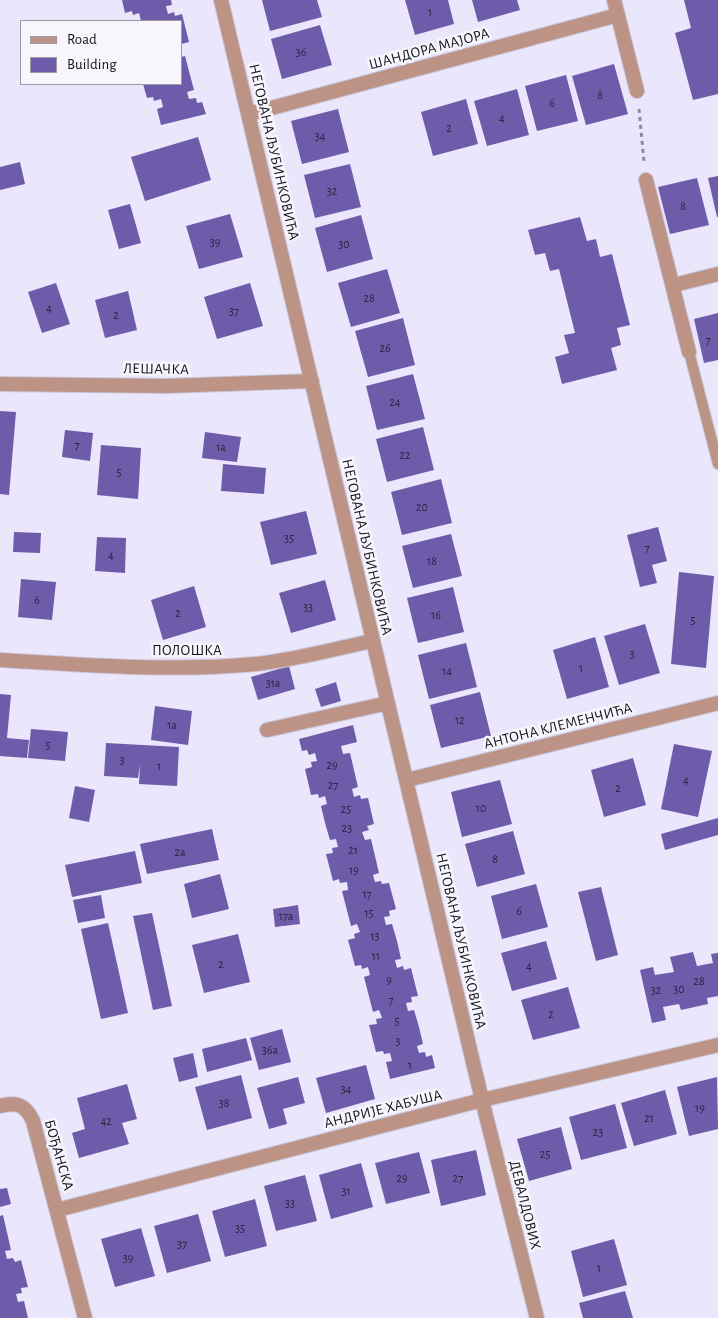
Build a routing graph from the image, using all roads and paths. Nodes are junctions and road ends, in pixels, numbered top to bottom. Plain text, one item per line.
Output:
1 (221, 0) edge
2 (614, 0) edge
3 (618, 15) junction
4 (637, 91) joint
5 (249, 114) junction
6 (646, 180) joint
7 (718, 274) edge
8 (674, 285) junction
9 (689, 352) joint
10 (312, 381) junction
11 (0, 384) edge
12 (718, 464) edge
13 (372, 641) junction
14 (0, 660) edge
15 (388, 703) junction
16 (718, 703) edge
17 (267, 730) dead end
18 (407, 780) junction
19 (718, 1045) edge
20 (482, 1100) junction
21 (0, 1106) edge
22 (57, 1210) junction
23 (85, 1318) edge
24 (537, 1318) edge

1 - 5 street, НЕГОВАНА ЉУБИНКОВИЋА
2 - 3 street
3 - 4 street
3 - 5 street, ШАНДОРА МАЈОРА
4 - 6 path
5 - 10 street, НЕГОВАНА ЉУБИНКОВИЋА
6 - 8 street
7 - 8 street
8 - 9 street
9 - 12 lane
10 - 11 street, ЛЕШАЧКА
10 - 13 street, НЕГОВАНА ЉУБИНКОВИЋА
13 - 14 street, ПОЛОШКА
13 - 15 street, НЕГОВАНА ЉУБИНКОВИЋА
15 - 17 street
15 - 18 street, НЕГОВАНА ЉУБИНКОВИЋА
16 - 18 street, АНТОНА КЛЕМЕНЧИЋА
18 - 20 street, НЕГОВАНА ЉУБИНКОВИЋА
19 - 20 street, АНДРИЈЕ ХАБУША
20 - 22 street, АНДРИЈЕ ХАБУША
20 - 24 street, ДЕВАЛДОВИХ
21 - 22 street, БОЂАНСКА
22 - 23 street, БОЂАНСКА

